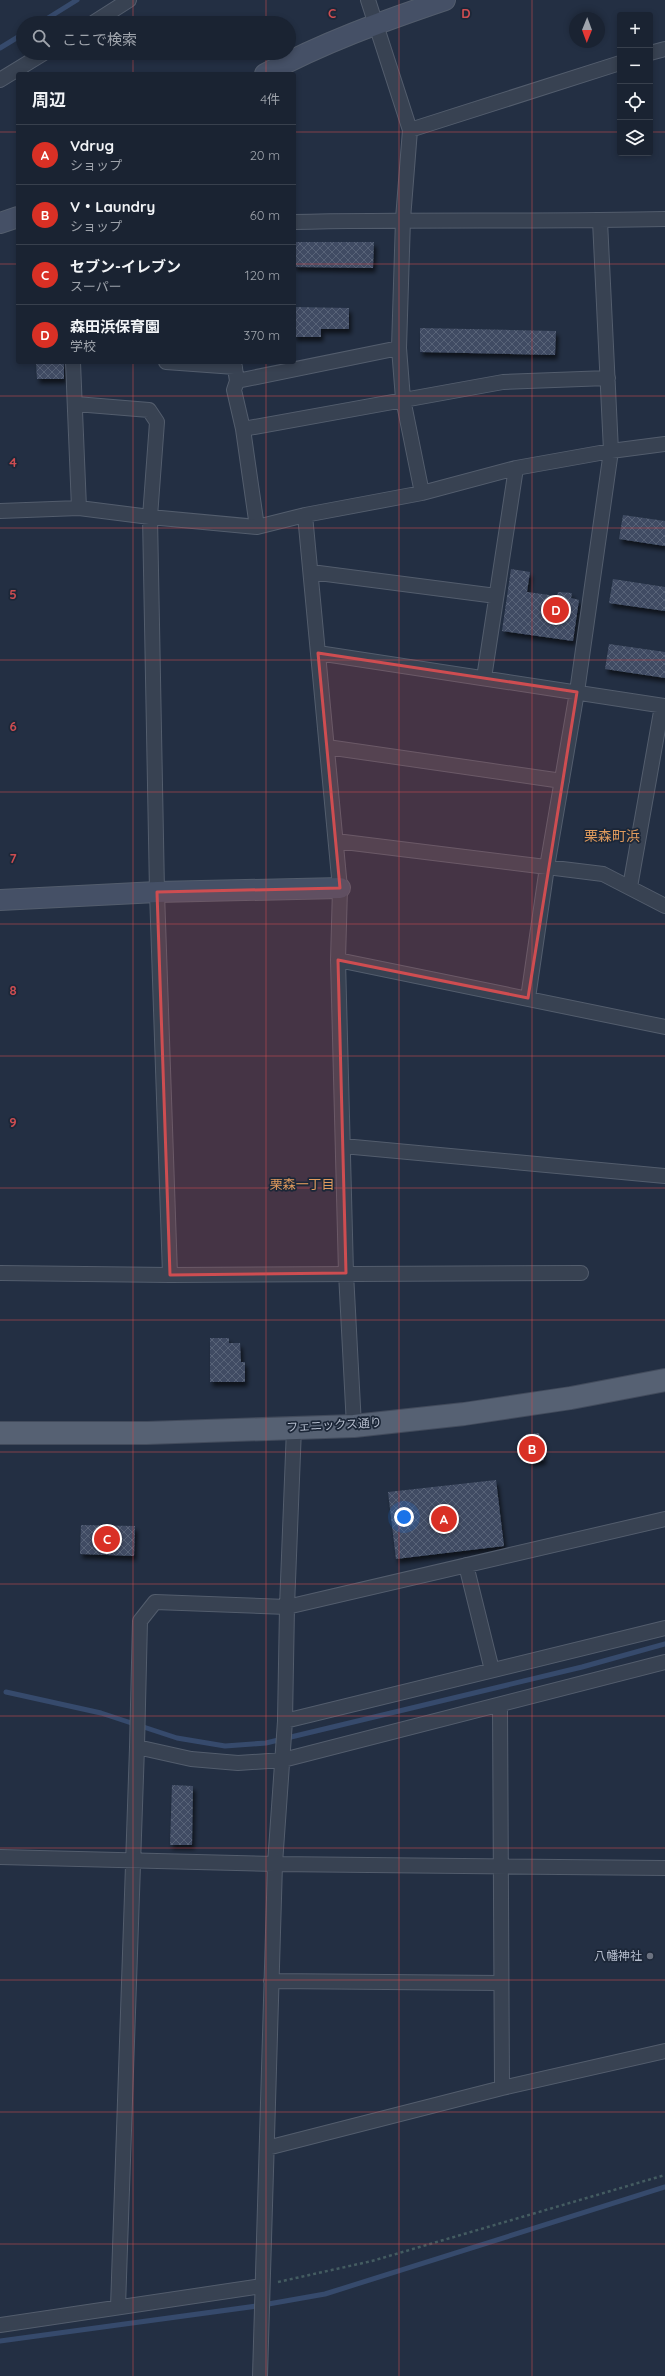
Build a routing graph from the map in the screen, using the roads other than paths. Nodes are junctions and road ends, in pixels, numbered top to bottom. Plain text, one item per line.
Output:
1 (129, 0) edge
2 (368, 0) edge
3 (445, 0) edge
4 (104, 16) edge
5 (376, 23) junction
6 (665, 49) edge
7 (653, 53) edge
8 (296, 58) edge
9 (33, 60) edge
10 (291, 60) edge
11 (617, 64) edge
12 (269, 72) edge
13 (0, 80) edge
14 (410, 130) junction
15 (16, 218) edge
16 (665, 219) edge
17 (403, 220) junction
18 (600, 221) junction
19 (296, 222) edge
20 (0, 224) edge
21 (399, 348) junction
22 (296, 362) edge
23 (73, 364) edge
24 (184, 364) edge
25 (280, 364) edge
26 (236, 370) edge
27 (608, 378) junction
28 (403, 399) junction
29 (76, 404) junction
30 (243, 429) junction
31 (665, 444) edge
32 (612, 450) junction
33 (516, 468) junction
34 (422, 493) junction
35 (79, 508) junction
36 (0, 510) edge
37 (305, 515) junction
38 (150, 517) junction
39 (257, 527) junction
40 (311, 572) junction
41 (496, 596) junction
42 (318, 653) junction
43 (484, 678) junction
44 (577, 692) junction
45 (664, 706) edge
46 (328, 747) junction
47 (562, 781) junction
48 (336, 841) junction
49 (547, 867) junction
50 (630, 887) junction
51 (340, 888) junction
52 (157, 892) junction
53 (0, 900) edge
54 (665, 906) edge
55 (338, 960) junction
56 (528, 998) junction
57 (665, 1027) edge
58 (343, 1146) junction
59 (665, 1176) edge
60 (0, 1273) edge
61 (346, 1273) junction
62 (581, 1273) dead end
63 (170, 1275) junction
64 (665, 1380) edge
65 (354, 1426) junction
66 (294, 1428) junction
67 (0, 1433) edge
68 (665, 1519) edge
69 (466, 1565) junction
70 (287, 1607) junction
71 (665, 1628) edge
72 (665, 1662) edge
73 (492, 1670) junction
74 (500, 1706) junction
75 (285, 1721) junction
76 (138, 1747) junction
77 (283, 1760) junction
78 (0, 1857) edge
79 (133, 1860) junction
80 (275, 1864) junction
81 (500, 1868) junction
82 (665, 1868) edge
83 (272, 1980) junction
84 (501, 1983) junction
85 (665, 2051) edge
86 (502, 2088) junction
87 (267, 2148) junction
88 (262, 2286) junction
89 (118, 2307) junction
90 (0, 2325) edge
91 (260, 2376) edge

1 - 4 street
2 - 5 street
3 - 5 street
5 - 8 street
5 - 14 street
6 - 7 street
9 - 13 street
10 - 12 street
11 - 14 street
14 - 17 street
15 - 20 street
16 - 18 street
17 - 18 street
17 - 19 street
17 - 21 street
18 - 27 street
21 - 22 street
21 - 28 street
23 - 29 street
24 - 26 street
25 - 26 street
26 - 30 street
27 - 28 street
27 - 32 street
28 - 30 street
28 - 34 street
29 - 35 street
29 - 38 street
30 - 39 street
31 - 32 street
32 - 33 street
32 - 44 street
33 - 34 street
33 - 41 street
34 - 37 street
35 - 36 street
35 - 38 street
37 - 39 street
37 - 40 street
38 - 39 street
38 - 52 street
40 - 41 street
40 - 42 street
41 - 43 street
42 - 43 street
42 - 46 street
43 - 44 street
44 - 45 street
44 - 47 street
45 - 50 street
46 - 47 street
46 - 48 street
47 - 49 street
48 - 49 street
48 - 51 street
49 - 50 street
49 - 56 street
50 - 54 street
51 - 52 street
51 - 55 street
52 - 53 street
52 - 63 street
55 - 56 street
55 - 58 street
56 - 57 street
58 - 59 street
58 - 61 street
60 - 63 street
61 - 62 street
61 - 63 street
61 - 65 street
64 - 65 main road, フェニックス通り
65 - 66 main road, フェニックス通り
66 - 67 main road, フェニックス通り
66 - 70 street
68 - 69 street
69 - 70 street
69 - 73 street
70 - 75 street
70 - 76 street
71 - 73 street
72 - 74 street
73 - 75 street
74 - 77 street
74 - 81 street
75 - 77 street
76 - 77 street
76 - 79 street
77 - 80 street
78 - 79 street
79 - 80 street
79 - 89 street
80 - 81 street
80 - 83 street
81 - 82 street
81 - 84 street
83 - 84 street
83 - 87 street
84 - 86 street
85 - 86 street
86 - 87 street
87 - 88 street
88 - 89 street
88 - 91 street
89 - 90 street

